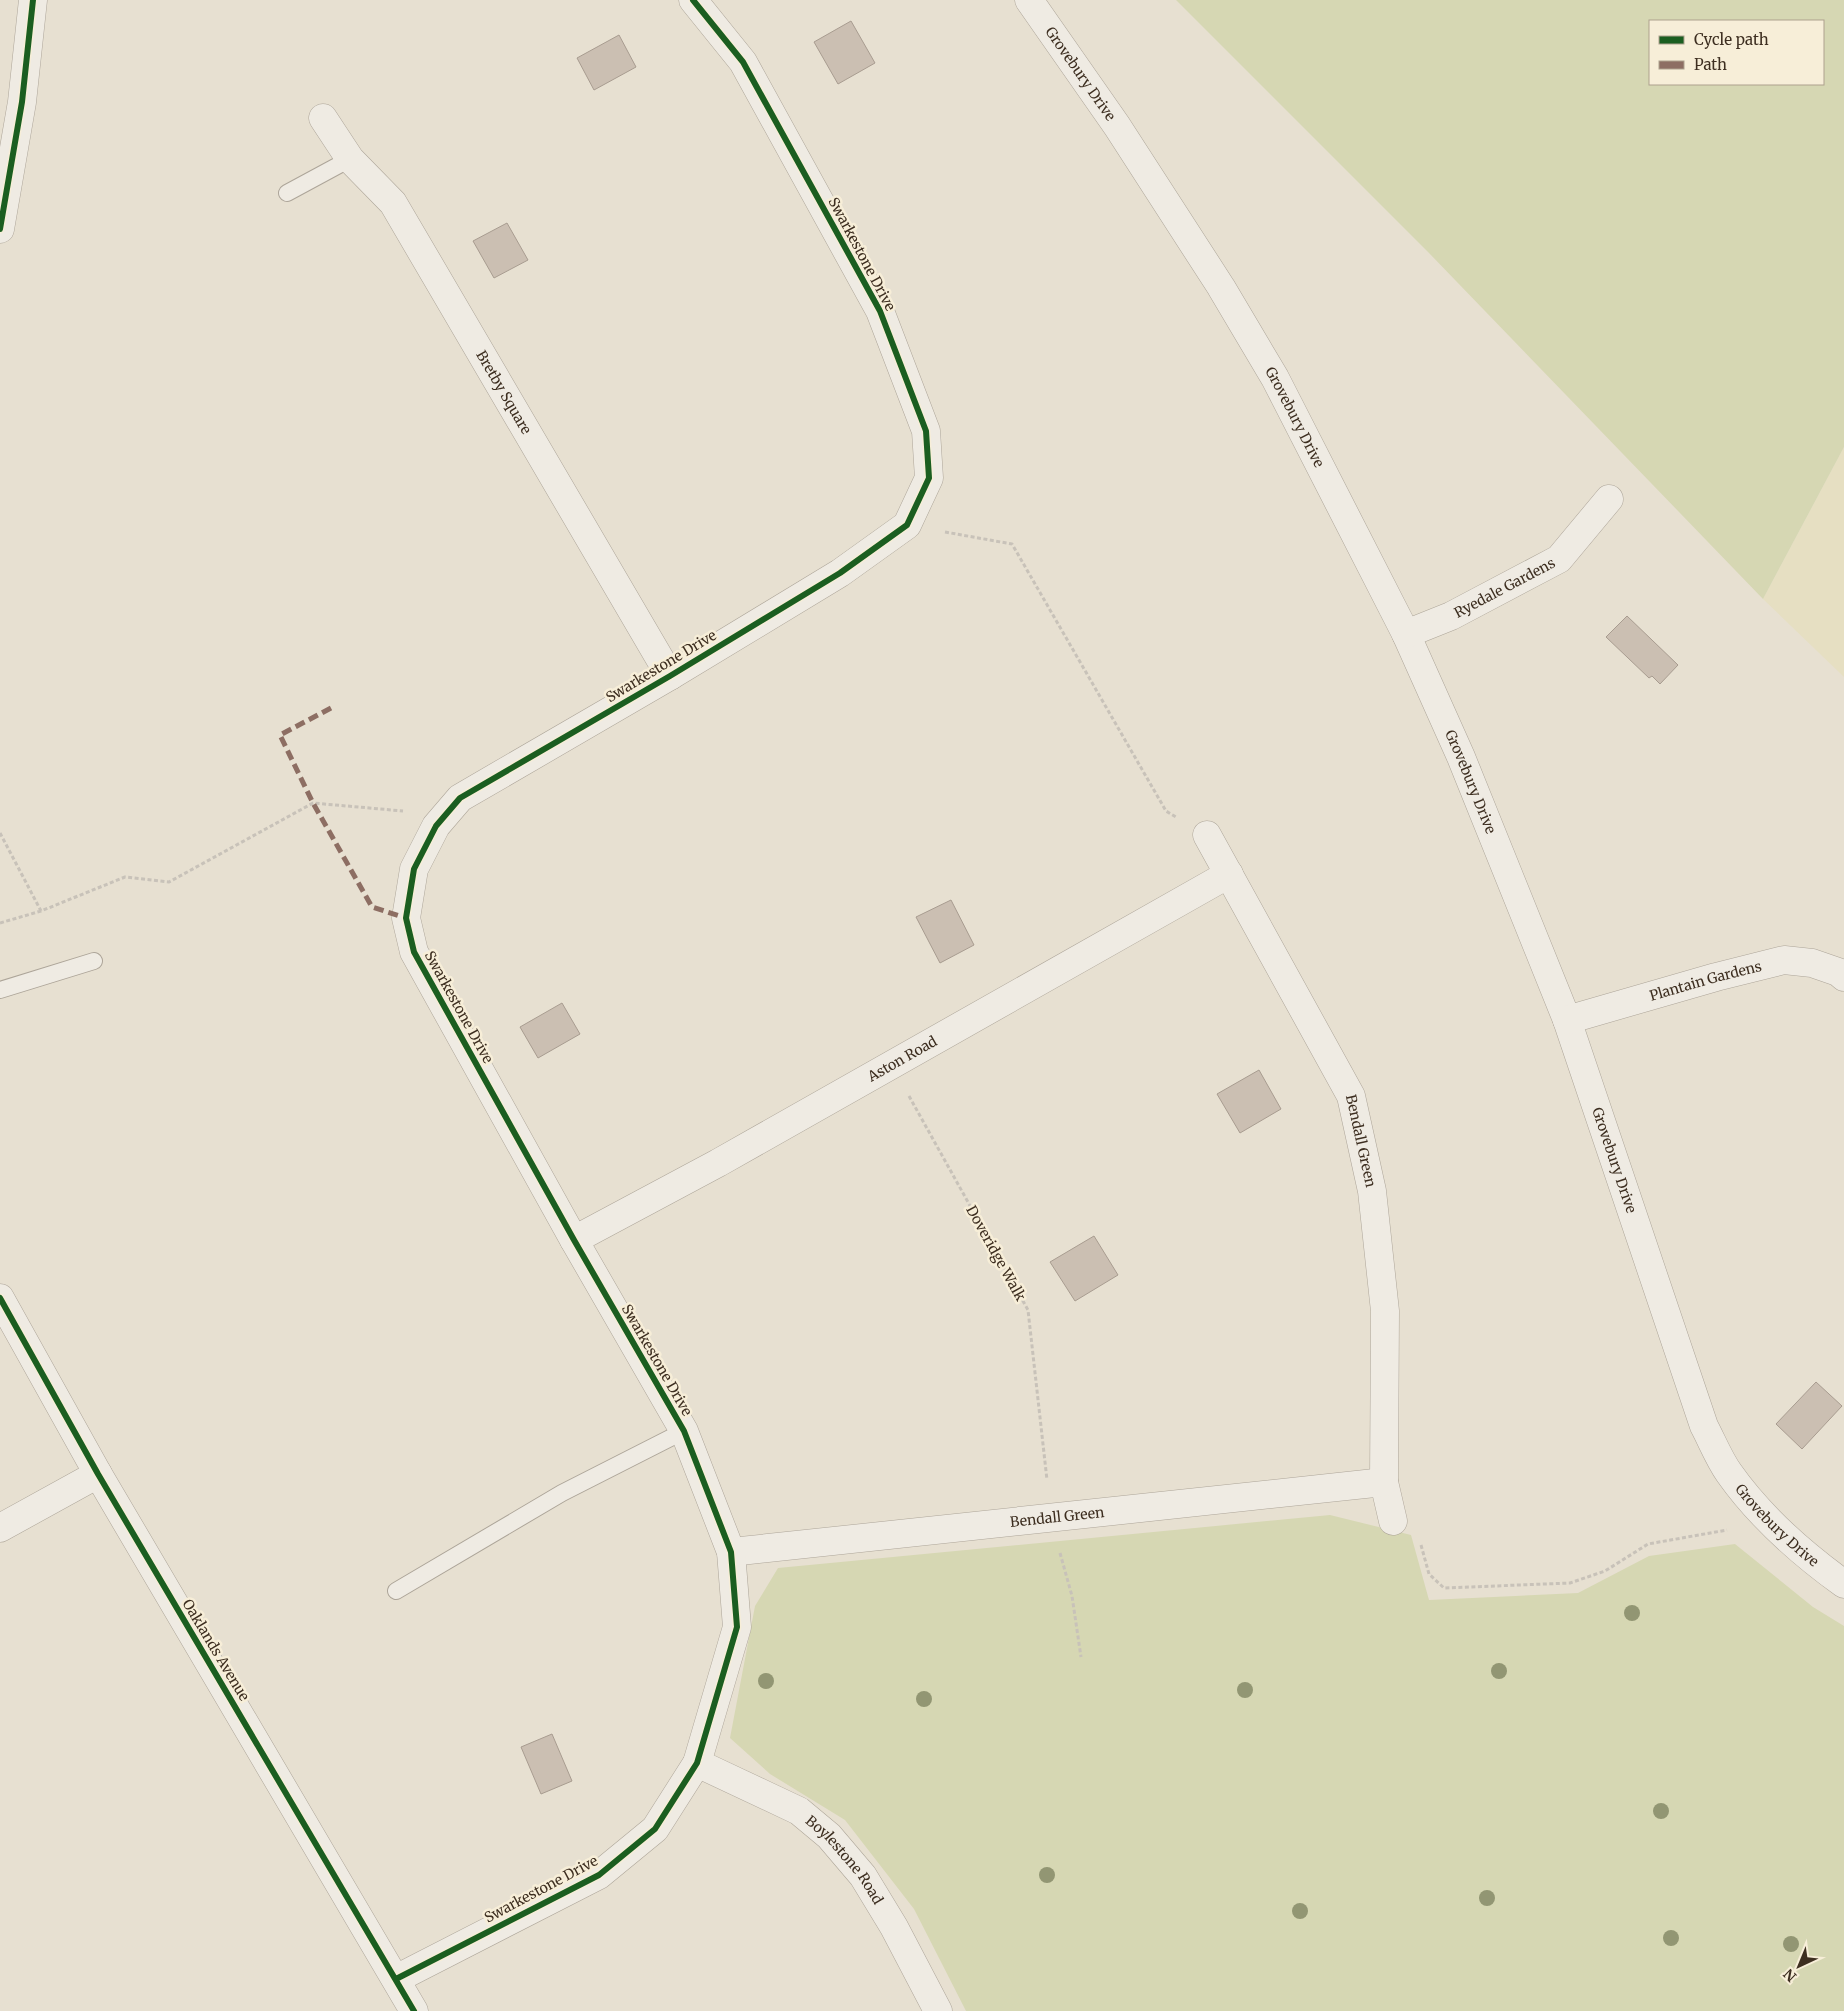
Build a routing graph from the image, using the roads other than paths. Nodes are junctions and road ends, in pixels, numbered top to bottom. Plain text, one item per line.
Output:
1 (33, 0) edge
2 (693, 0) edge
3 (1029, 0) edge
4 (323, 118) dead end
5 (350, 159) junction
6 (287, 193) dead end
7 (0, 229) edge
8 (1609, 499) dead end
9 (1406, 634) junction
10 (670, 676) junction
11 (1207, 835) road end
12 (1229, 874) junction
13 (94, 961) dead end
14 (1844, 977) edge
15 (0, 990) edge
16 (1566, 1020) junction
17 (574, 1240) junction
18 (0, 1298) edge
19 (684, 1431) junction
20 (98, 1474) junction
21 (1384, 1482) junction
22 (1392, 1522) road end
23 (0, 1528) edge
24 (731, 1552) junction
25 (1844, 1584) edge
26 (396, 1591) dead end
27 (697, 1763) junction
28 (396, 1979) junction
29 (414, 2011) edge
30 (938, 2011) edge

1 - 7 street
2 - 10 street, Swarkestone Drive
3 - 9 street, Grovebury Drive
4 - 5 street, Bretby Square
5 - 6 lane
5 - 10 street, Bretby Square
8 - 9 street, Ryedale Gardens
9 - 16 street, Grovebury Drive
10 - 17 street, Swarkestone Drive
11 - 12 street, Bendall Green
12 - 17 street, Aston Road
12 - 21 street, Bendall Green
13 - 15 lane
14 - 16 street, Plantain Gardens
16 - 25 street, Grovebury Drive
17 - 19 street, Swarkestone Drive
18 - 20 street, Oaklands Avenue
19 - 24 street, Swarkestone Drive
19 - 26 lane
20 - 23 street
20 - 28 street, Oaklands Avenue
21 - 22 street, Bendall Green
21 - 24 street, Bendall Green
24 - 27 street, Swarkestone Drive
27 - 28 street, Swarkestone Drive
27 - 30 street, Boylestone Road
28 - 29 street, Oaklands Avenue

